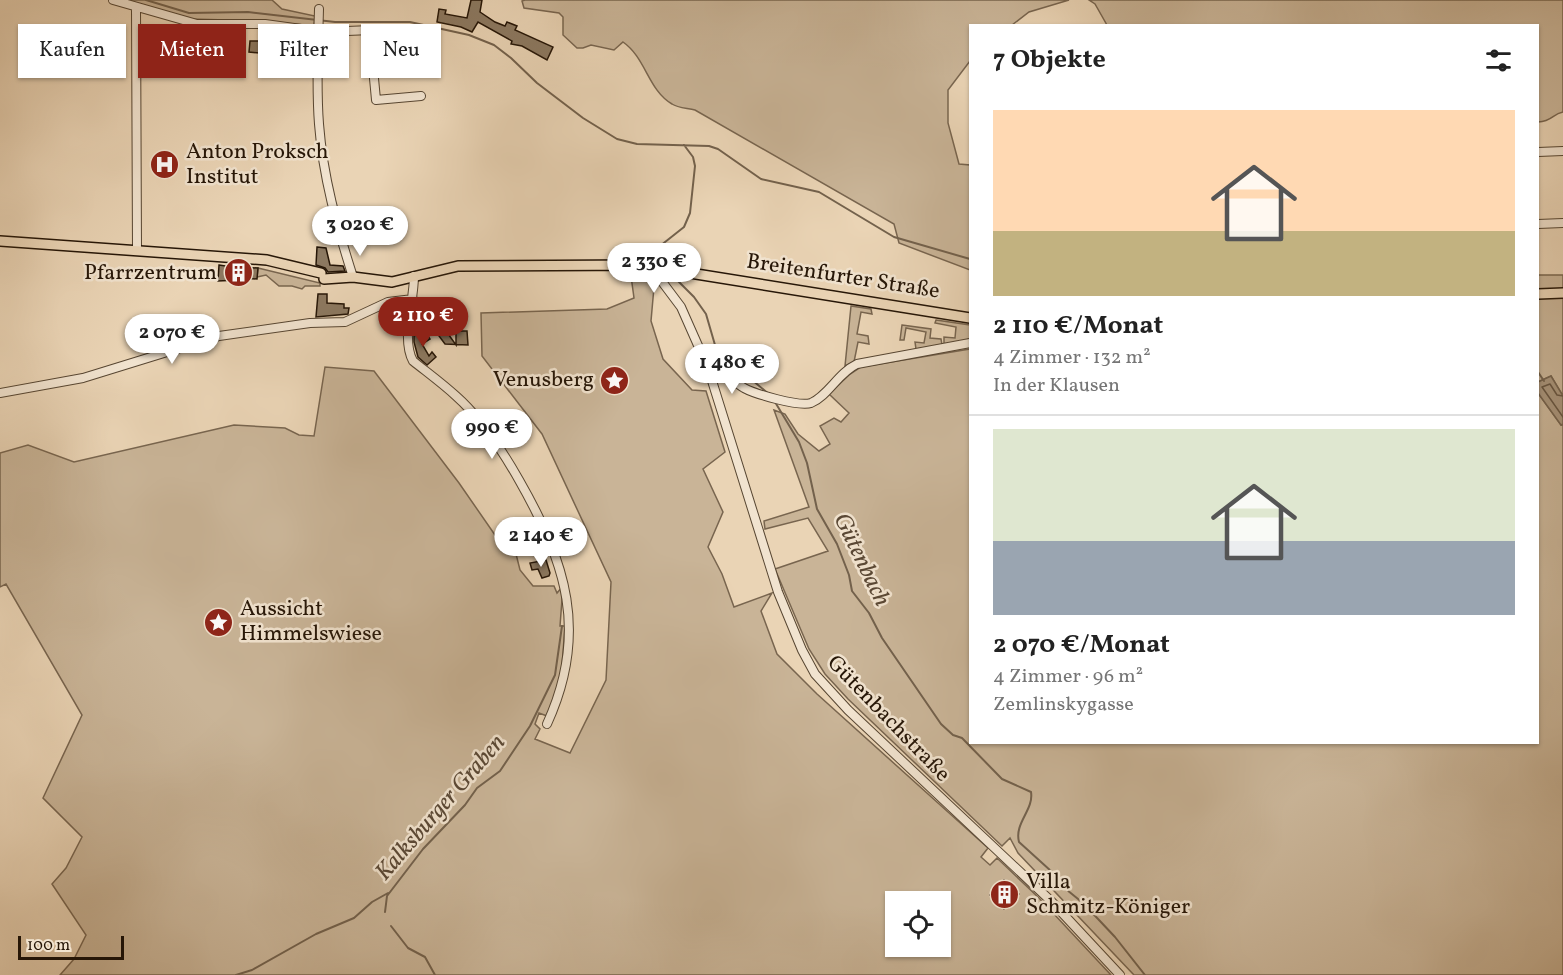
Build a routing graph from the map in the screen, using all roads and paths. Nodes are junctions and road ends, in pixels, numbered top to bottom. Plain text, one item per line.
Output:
1 (113, 0) edge
2 (136, 8) junction
3 (319, 13) dead end
4 (258, 24) edge
5 (318, 24) edge
6 (349, 30) edge
7 (319, 78) edge
8 (421, 96) dead end
9 (1563, 151) edge
10 (1539, 152) edge
11 (1563, 223) edge
12 (1539, 224) edge
13 (0, 241) edge
14 (137, 251) junction
15 (654, 267) junction
16 (414, 276) junction
17 (352, 277) junction
18 (1563, 293) edge
19 (1539, 294) edge
20 (412, 299) junction
21 (969, 318) edge
22 (969, 343) edge
23 (708, 368) junction
24 (0, 393) edge
25 (547, 724) dead end
26 (1120, 975) edge

1 - 2 street
2 - 4 street
2 - 14 street
3 - 5 street
6 - 8 street
7 - 17 street
9 - 10 street
11 - 12 street
13 - 14 main road
14 - 17 main road
15 - 16 main road
15 - 21 main road, Breitenfurter Straße
15 - 23 street, Gütenbachstraße
16 - 17 main road
16 - 20 street
18 - 19 main road
20 - 24 street
20 - 25 street
22 - 23 street
23 - 26 street, Gütenbachstraße

